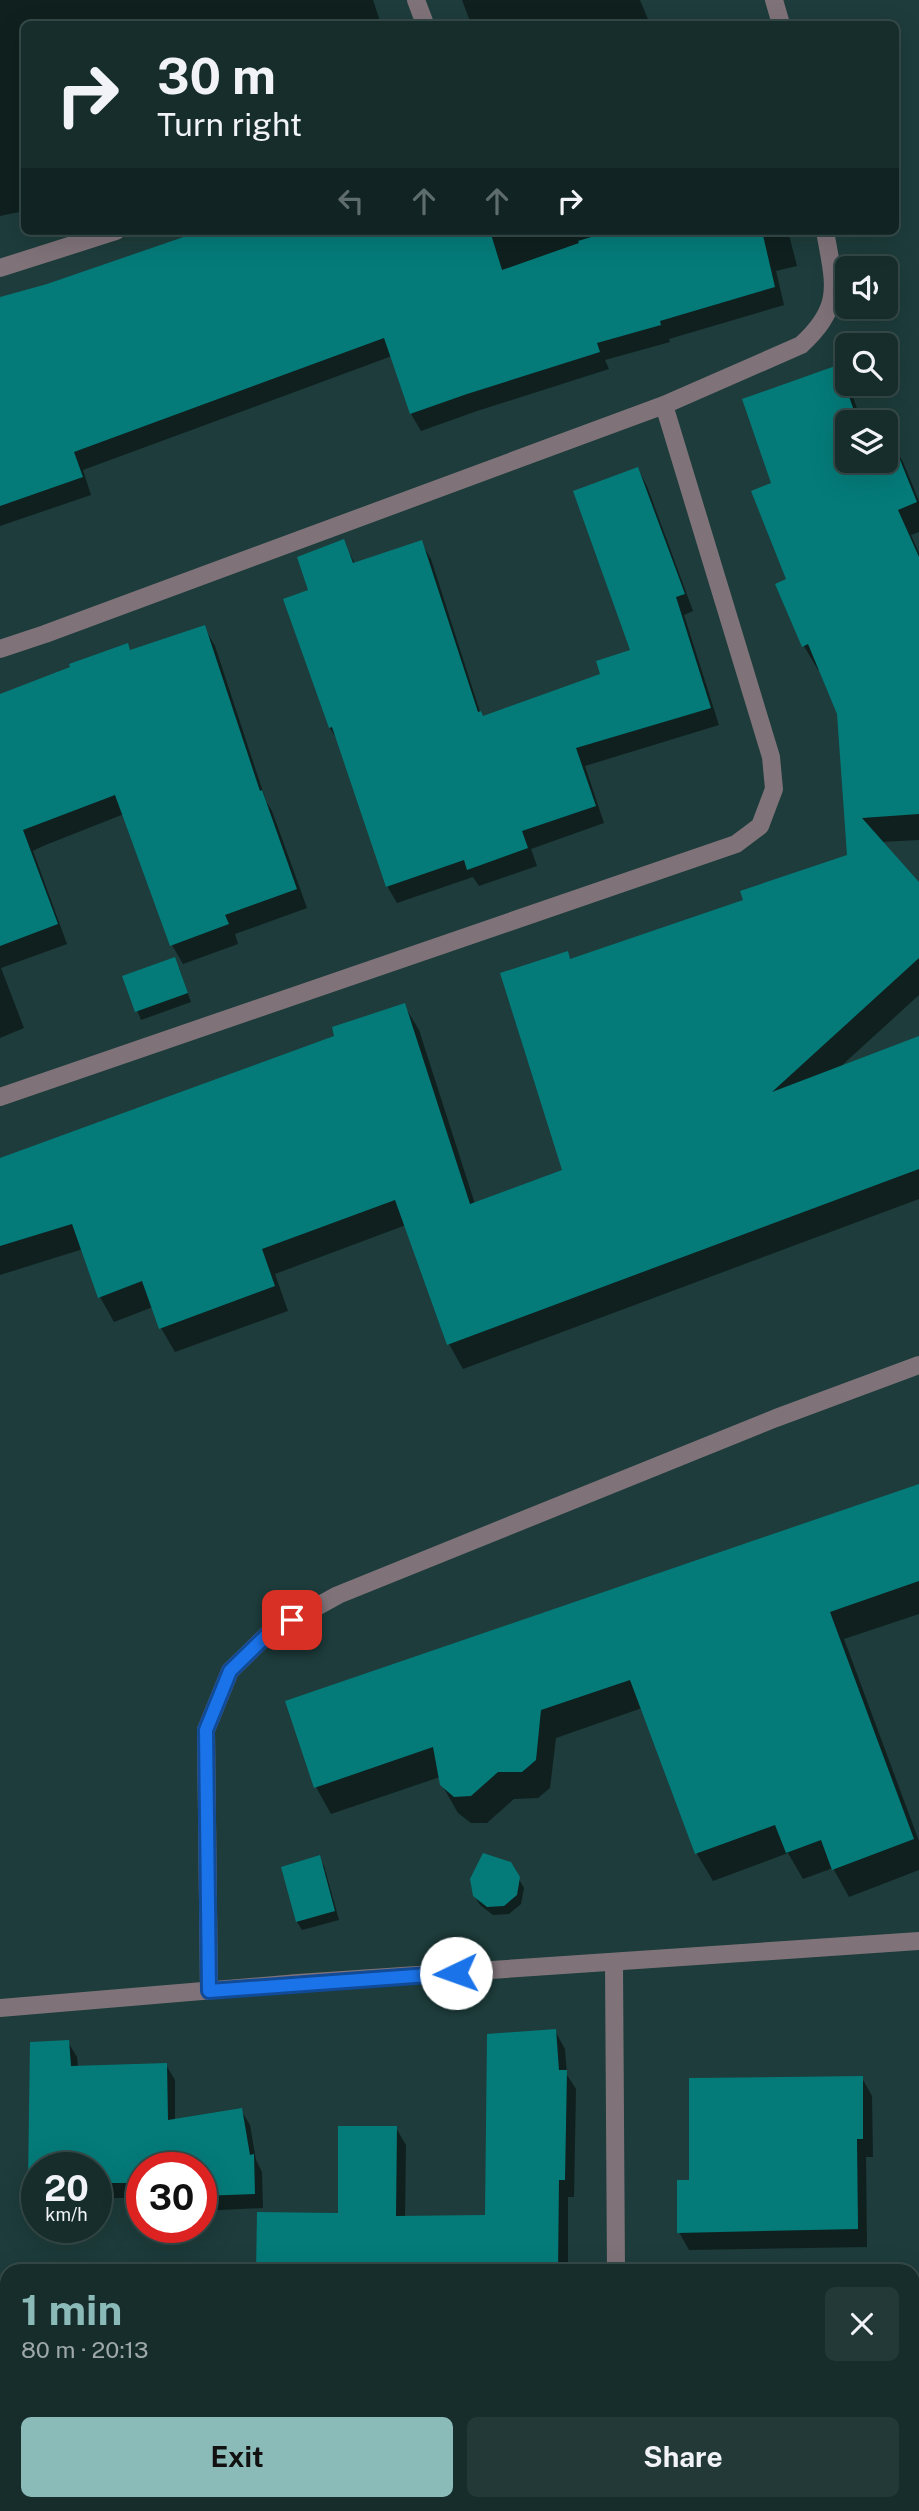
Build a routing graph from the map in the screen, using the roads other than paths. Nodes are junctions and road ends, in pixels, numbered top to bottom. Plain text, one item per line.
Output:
1 (416, 0) edge
2 (774, 0) edge
3 (424, 21) edge
4 (780, 21) edge
5 (103, 235) edge
6 (826, 235) edge
7 (0, 268) edge
8 (664, 405) junction
9 (0, 649) edge
10 (0, 1097) edge
11 (919, 1365) edge
12 (919, 1941) edge
13 (614, 1963) junction
14 (209, 1991) junction
15 (0, 2008) edge
16 (615, 2264) edge

1 - 3 street
2 - 4 street
5 - 7 street
6 - 8 street
8 - 9 street
8 - 10 street
11 - 14 street
12 - 13 street
13 - 14 street
13 - 16 street
14 - 15 street

